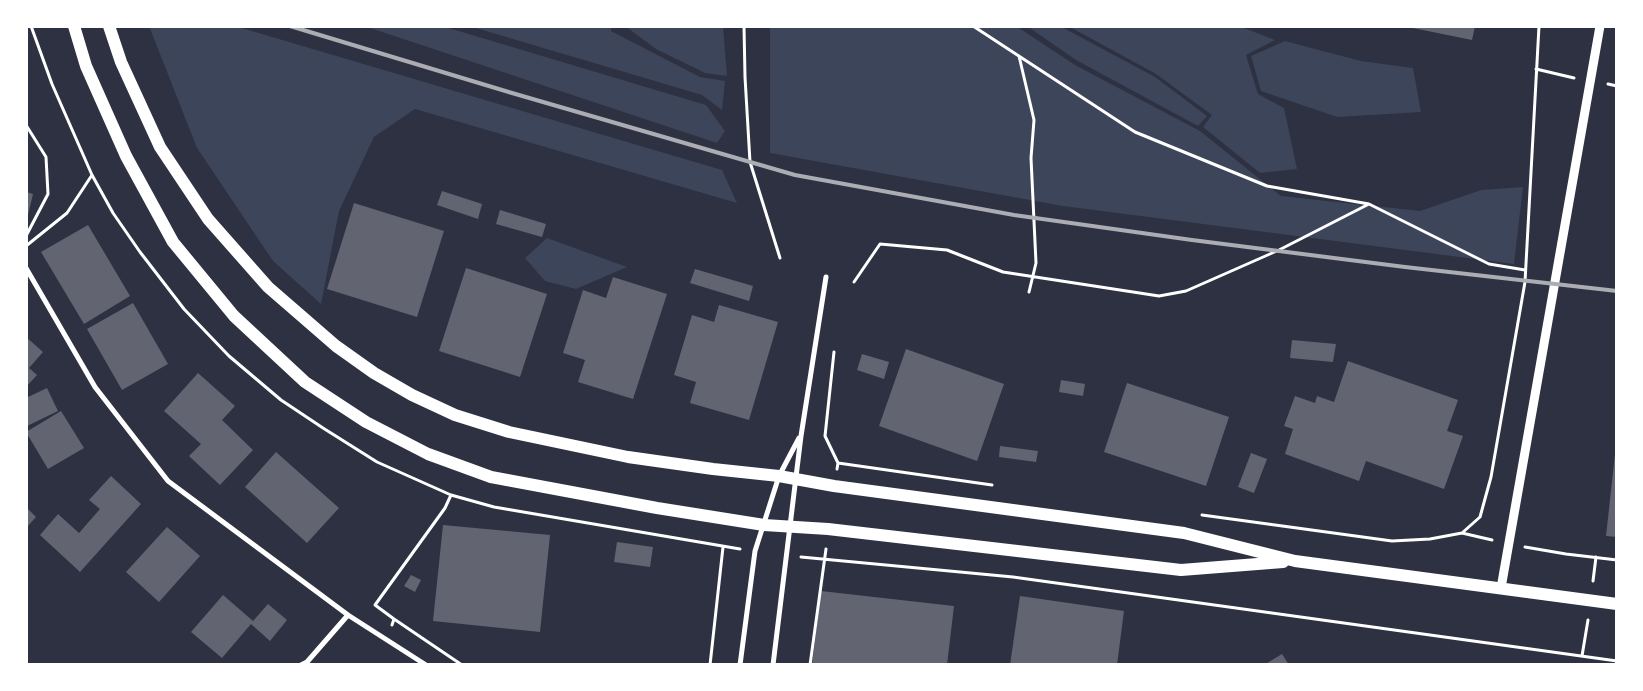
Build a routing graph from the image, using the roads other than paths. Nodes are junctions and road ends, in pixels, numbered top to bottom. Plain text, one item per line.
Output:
1 (74, 26) edge
2 (109, 26) edge
3 (1600, 26) edge
4 (26, 268) edge
5 (826, 277) dead end
6 (801, 436) junction
7 (779, 476) junction
8 (795, 479) junction
9 (764, 525) junction
10 (790, 527) junction
11 (1294, 561) junction
12 (1501, 588) junction
13 (1617, 604) edge
14 (348, 615) junction
15 (301, 665) edge
16 (426, 665) edge
17 (740, 665) edge
18 (773, 665) edge

1 - 9 main road
2 - 7 main road
3 - 12 street
4 - 14 street
5 - 6 street
6 - 7 street
6 - 8 street
7 - 8 main road
7 - 9 street
8 - 10 street
8 - 11 main road
9 - 10 main road
9 - 17 street
10 - 11 main road
10 - 18 street
11 - 12 main road
12 - 13 main road
14 - 15 street
14 - 16 street

